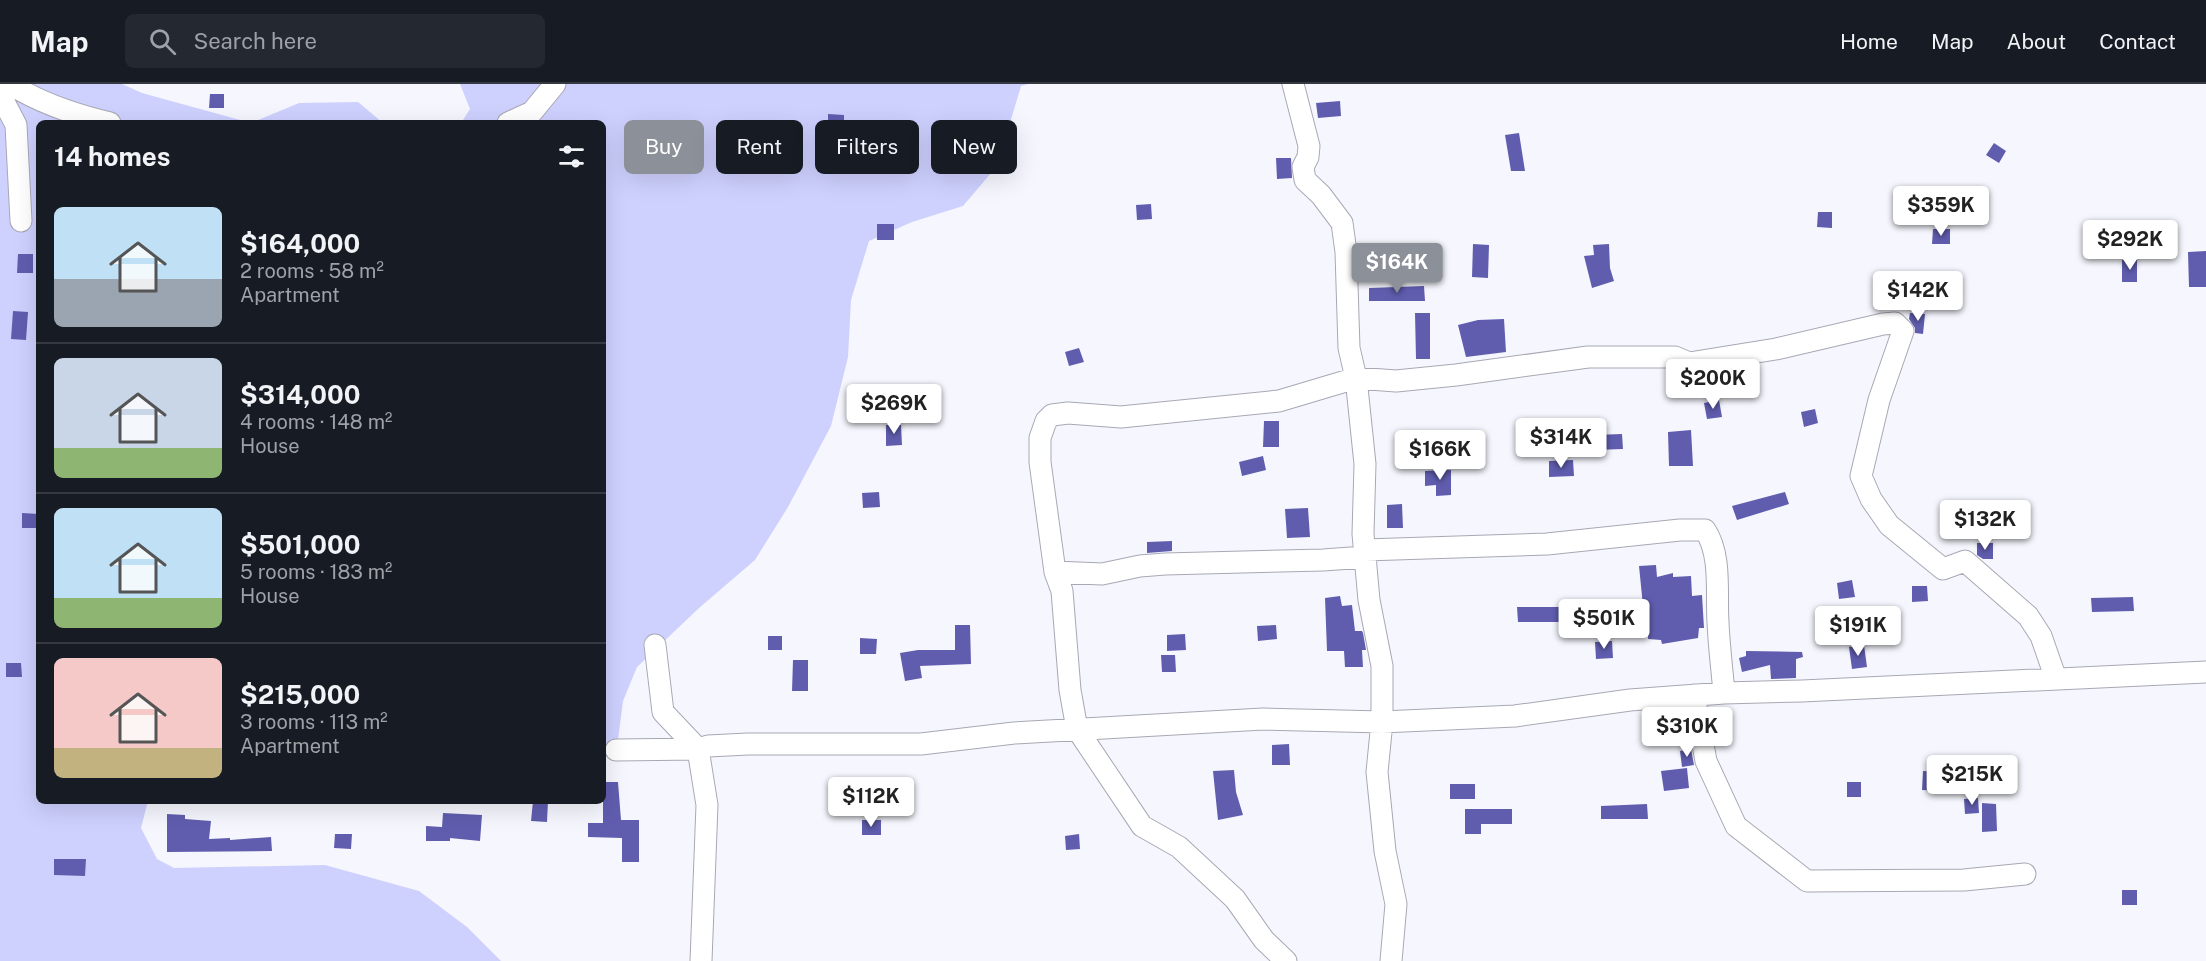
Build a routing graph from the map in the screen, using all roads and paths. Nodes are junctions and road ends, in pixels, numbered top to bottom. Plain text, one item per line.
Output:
1 (10, 84) edge
2 (555, 84) edge
3 (1293, 84) edge
4 (0, 94) edge
5 (100, 120) edge
6 (515, 120) edge
7 (9, 148) edge
8 (21, 221) dead end
9 (1356, 378) junction
10 (1365, 553) junction
11 (1055, 572) junction
12 (655, 645) dead end
13 (2206, 672) edge
14 (2056, 679) junction
15 (1724, 693) junction
16 (1694, 695) junction
17 (1382, 722) junction
18 (1077, 729) junction
19 (698, 749) junction
20 (616, 750) dead end
21 (2025, 874) dead end
22 (701, 961) edge
23 (1286, 961) edge
24 (1390, 961) edge

1 - 5 street
2 - 6 street
3 - 9 street
4 - 7 street
7 - 8 street
9 - 10 street
9 - 11 street
9 - 14 street
10 - 11 street
10 - 15 street
10 - 17 street
11 - 18 street
12 - 19 street
13 - 14 street
14 - 15 street
15 - 16 street
16 - 17 street
16 - 21 street
17 - 18 street
17 - 24 street
18 - 19 street
18 - 23 street
19 - 20 street
19 - 22 street

